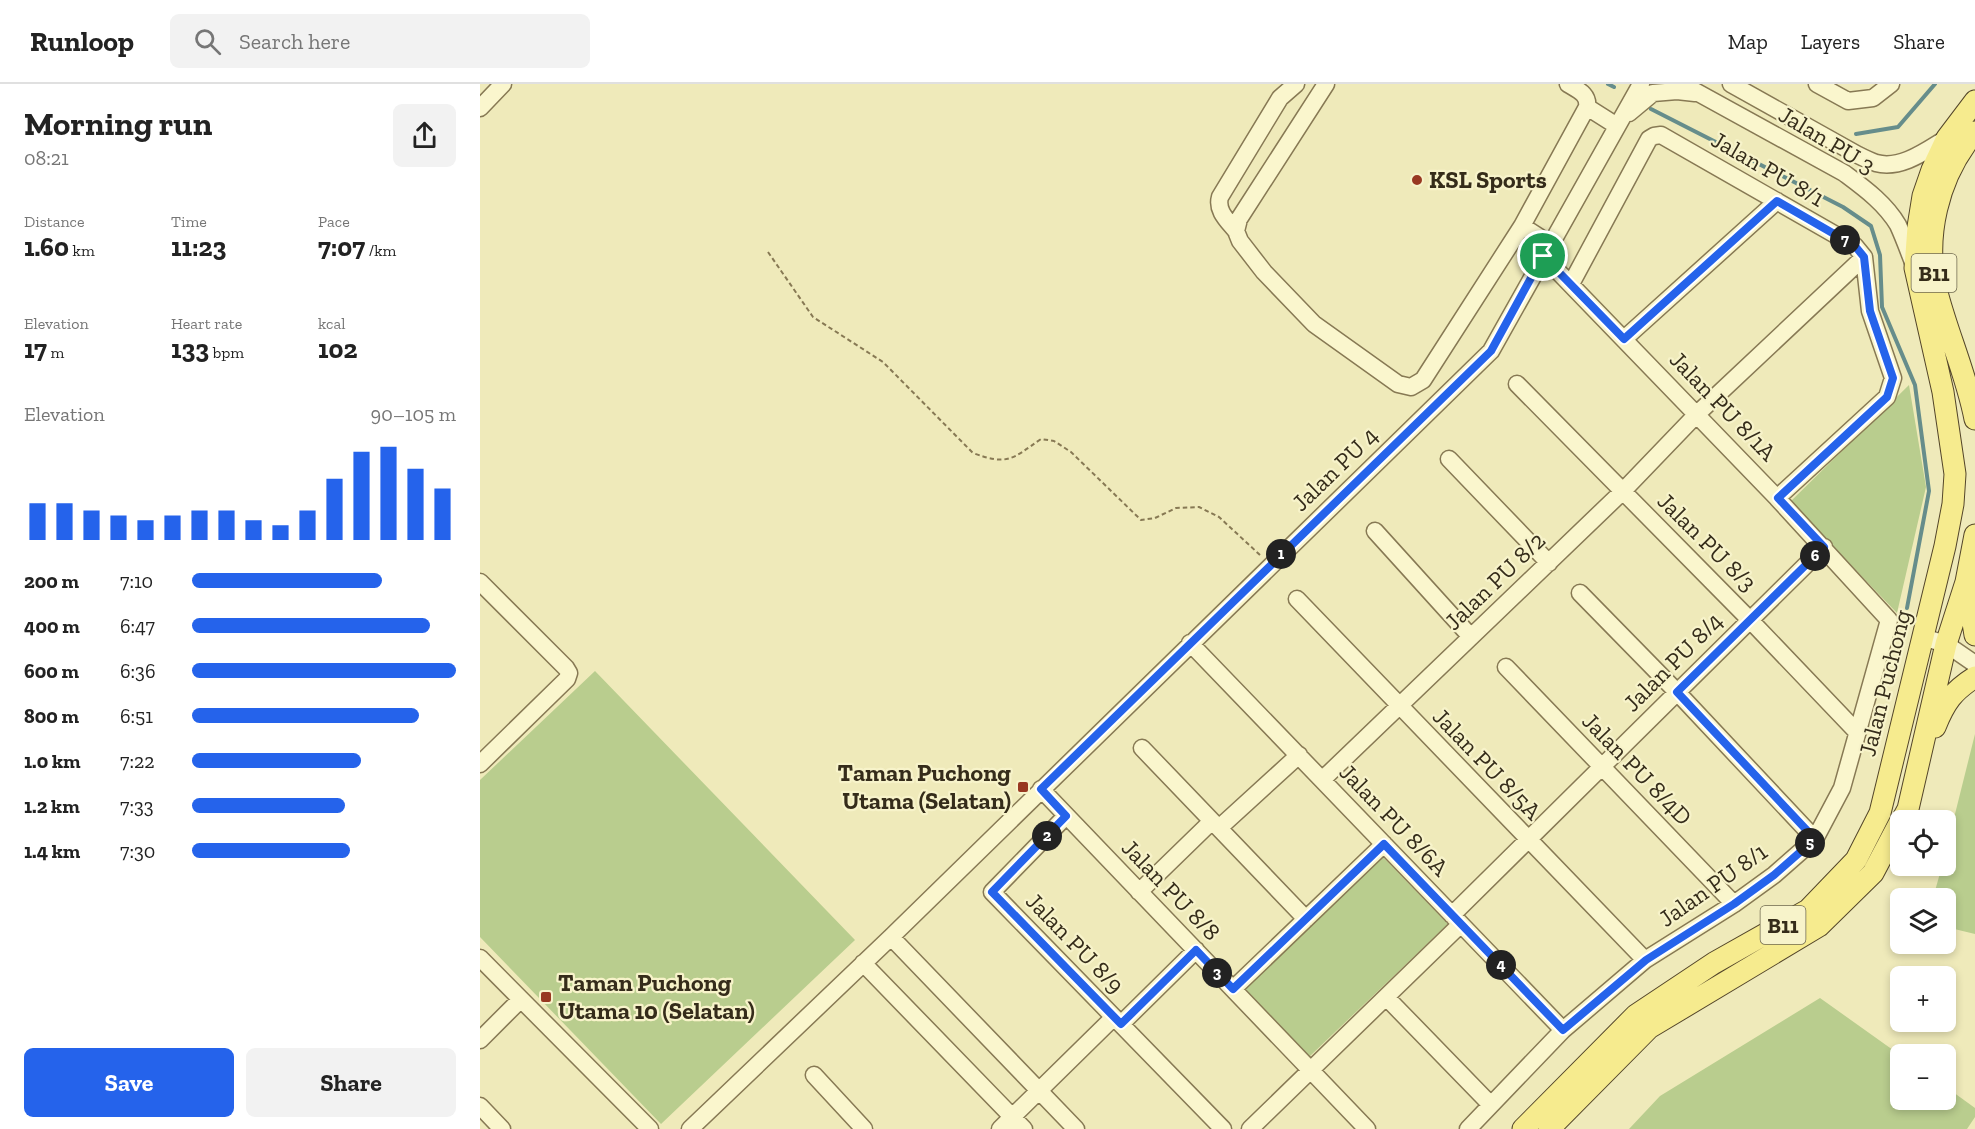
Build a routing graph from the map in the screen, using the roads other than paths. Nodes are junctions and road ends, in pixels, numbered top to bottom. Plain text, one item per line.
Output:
1 (503, 84) edge
2 (1296, 84) edge
3 (1326, 84) edge
4 (1568, 84) edge
5 (1630, 84) edge
6 (1641, 84) edge
7 (1682, 84) edge
8 (1731, 84) edge
9 (1817, 84) edge
10 (1891, 84) edge
11 (1701, 94) junction
12 (1975, 101) edge
13 (1587, 107) junction
14 (480, 108) edge
15 (1619, 123) junction
16 (1975, 132) edge
17 (1947, 138) junction
18 (1777, 201) junction
19 (1522, 226) junction
20 (1236, 231) junction
21 (1546, 250) junction
22 (1864, 257) junction
23 (1915, 268) junction
24 (1571, 284) junction
25 (1624, 339) junction
26 (1517, 384) dead end
27 (1697, 414) junction
28 (1975, 419) edge
29 (1449, 459) dead end
30 (1623, 491) junction
31 (1778, 498) junction
32 (1375, 531) dead end
33 (1975, 535) edge
34 (1824, 547) junction
35 (1975, 551) edge
36 (1549, 563) junction
37 (480, 582) edge
38 (1580, 593) dead end
39 (1297, 599) dead end
40 (1750, 620) junction
41 (1889, 620) joint
42 (1975, 635) edge
43 (1472, 637) junction
44 (1922, 637) junction
45 (1191, 643) junction
46 (1946, 644) junction
47 (1975, 664) edge
48 (1506, 667) dead end
49 (1975, 677) edge
50 (1677, 692) junction
51 (1399, 707) junction
52 (1856, 731) junction
53 (1142, 748) dead end
54 (1299, 755) junction
55 (480, 764) edge
56 (1601, 767) junction
57 (1915, 776) junction
58 (1322, 780) junction
59 (1041, 789) junction
60 (1907, 810) edge
61 (1066, 816) junction
62 (1216, 825) junction
63 (1527, 839) junction
64 (1815, 839) junction
65 (1890, 841) edge
66 (1384, 844) junction
67 (1139, 892) junction
68 (1734, 904) junction
69 (1306, 919) junction
70 (1456, 919) junction
71 (891, 937) junction
72 (1196, 950) junction
73 (480, 958) edge
74 (1646, 960) junction
75 (863, 963) junction
76 (1233, 989) junction
77 (1386, 997) junction
78 (520, 1000) junction
79 (1117, 1021) junction
80 (1563, 1030) junction
81 (480, 1040) edge
82 (1311, 1070) junction
83 (814, 1075) dead end
84 (1039, 1091) junction
85 (1491, 1105) junction
86 (481, 1111) edge
87 (1018, 1123) edge
88 (502, 1129) edge
89 (650, 1129) edge
90 (690, 1129) edge
91 (864, 1129) edge
92 (1000, 1129) edge
93 (1076, 1129) edge
94 (1223, 1129) edge
95 (1250, 1129) edge
96 (1367, 1129) edge
97 (1468, 1129) edge
98 (1523, 1129) edge
99 (1549, 1129) edge

1 - 14 street
2 - 20 street
3 - 20 street
4 - 13 street
5 - 15 street
6 - 15 street, Jalan PU 4
7 - 11 street, Jalan PU 3
8 - 17 street, Jalan PU 3
9 - 10 street
11 - 15 street
11 - 23 street, Jalan PU 3
12 - 17 main road, Jalan Puchong / B11
13 - 15 street
13 - 19 street
15 - 21 street, Jalan PU 4
16 - 28 main road, B11
17 - 23 main road, Jalan Puchong / B11
18 - 22 street, Jalan PU 8/1
18 - 24 street, Jalan PU 8/1
18 - 25 street
19 - 20 street
19 - 21 street, Jalan PU 8/1A
21 - 24 street, Jalan PU 8/1A
21 - 45 street, Jalan PU 4
22 - 27 street, Jalan PU 8/2
22 - 31 street
23 - 44 main road, Jalan Puchong / B11
24 - 25 street, Jalan PU 8/1A
25 - 27 street, Jalan PU 8/1A
26 - 30 street, Jalan PU 8/3
27 - 30 street, Jalan PU 8/2
27 - 31 street, Jalan PU 8/1A
29 - 36 street
30 - 36 street, Jalan PU 8/2
30 - 40 street, Jalan PU 8/3
31 - 34 street, Jalan PU 8/1A
32 - 43 street
33 - 46 main road, Jalan Puchong / B11
34 - 40 street, Jalan PU 8/4
34 - 41 street, Jalan PU 8/1A
35 - 42 main road
36 - 43 street, Jalan PU 8/2
37 - 55 street
38 - 50 street
39 - 51 street, Jalan PU 8/5A
40 - 50 street, Jalan PU 8/4
40 - 52 street, Jalan PU 8/3
41 - 52 street, Jalan PU 8/1
43 - 51 street, Jalan PU 8/2
44 - 46 street
44 - 98 main road, Jalan Puchong / B11
45 - 54 street, Jalan PU 8/6A
45 - 59 street, Jalan PU 4
46 - 47 street
46 - 57 main road, Jalan Puchong / B11
48 - 56 street, Jalan PU 8/4D
49 - 57 main road
50 - 56 street, Jalan PU 8/4
50 - 64 street
51 - 58 street, Jalan PU 8/2
51 - 63 street, Jalan PU 8/5A
52 - 64 street, Jalan PU 8/1
53 - 62 street
54 - 58 street, Jalan PU 8/6A
54 - 62 street
56 - 63 street, Jalan PU 8/4
56 - 68 street, Jalan PU 8/4D
57 - 60 main road, Jalan Puchong / B11
58 - 66 street, Jalan PU 8/6A
59 - 61 street, Jalan PU 8/8
59 - 71 street, Jalan PU 4
61 - 67 street, Jalan PU 8/8
61 - 79 street, Jalan PU 8/9
62 - 67 street
62 - 69 street
63 - 70 street, Jalan PU 8/4
63 - 74 street, Jalan PU 8/5A
64 - 68 street, Jalan PU 8/1
65 - 99 main road, Jalan Puchong / B11
66 - 69 street
66 - 70 street, Jalan PU 8/6A
67 - 72 street, Jalan PU 8/8
68 - 74 street, Jalan PU 8/1
69 - 76 street
70 - 77 street, Jalan PU 8/4
70 - 80 street, Jalan PU 8/6A
71 - 75 street, Jalan PU 4
71 - 84 street
72 - 76 street, Jalan PU 8/8
72 - 79 street
73 - 78 street
74 - 80 street, Jalan PU 8/1
75 - 87 street
75 - 90 street, Jalan PU 4
76 - 82 street, Jalan PU 8/8
77 - 82 street, Jalan PU 8/4
77 - 85 street
78 - 81 street
78 - 89 street
79 - 84 street
79 - 94 street, Jalan PU 8/9
80 - 85 street, Jalan PU 8/1
82 - 95 street, Jalan PU 8/4
82 - 96 street, Jalan PU 8/8
83 - 91 street
84 - 87 street
84 - 93 street
85 - 97 street, Jalan PU 8/1
86 - 88 street
87 - 92 street

